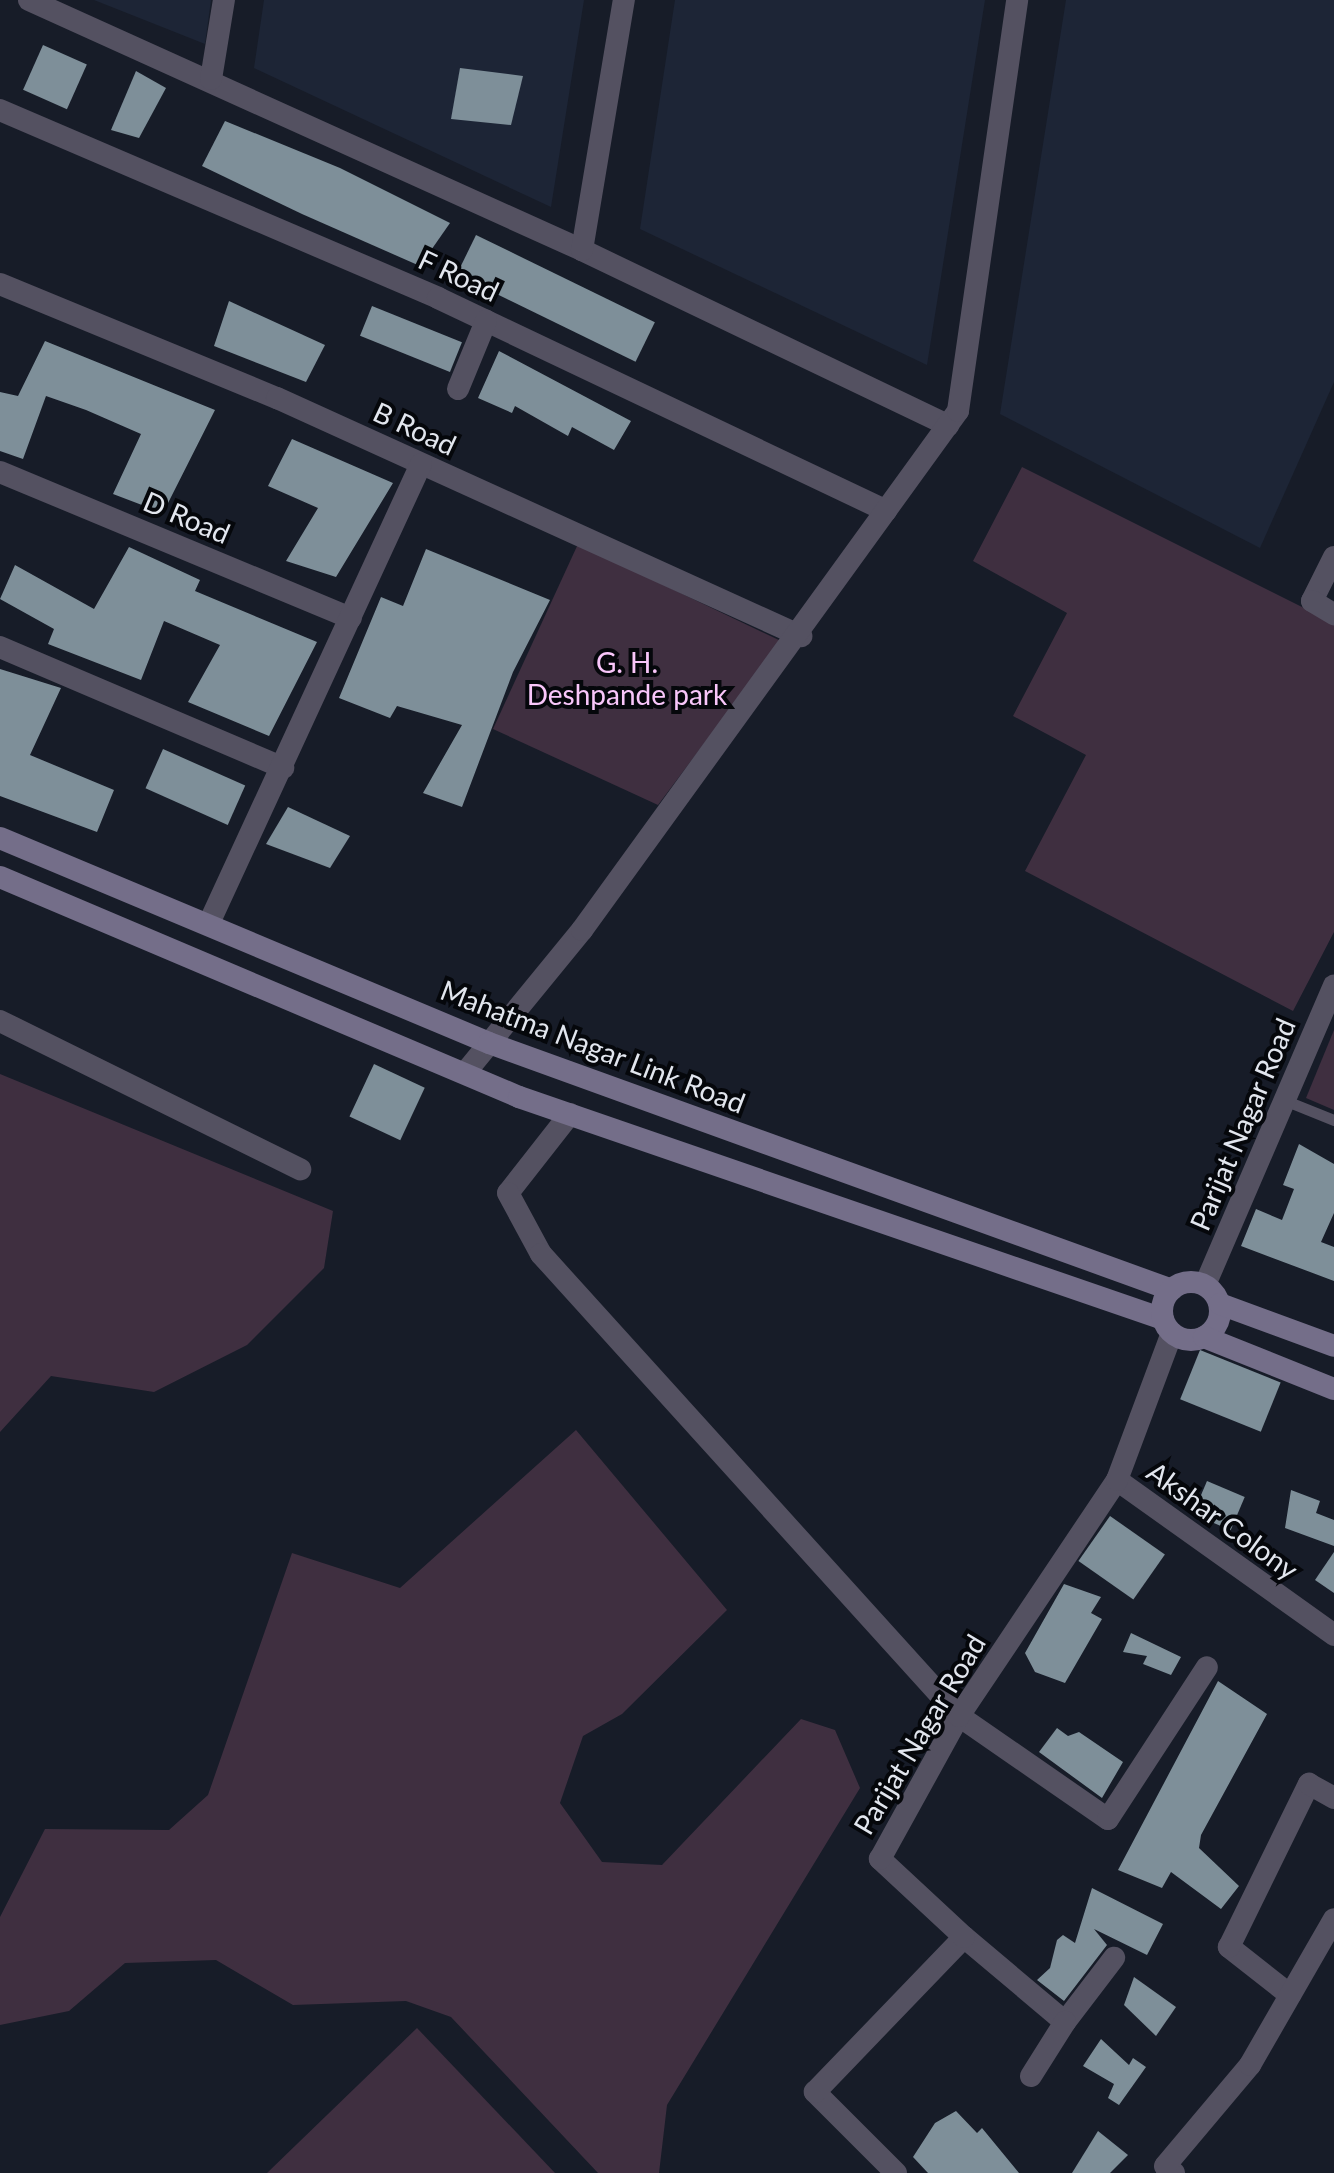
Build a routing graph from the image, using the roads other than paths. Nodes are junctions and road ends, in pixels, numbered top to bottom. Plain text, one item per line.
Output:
1 (29, 0) edge
2 (224, 0) edge
3 (624, 0) edge
4 (1017, 0) edge
5 (211, 79) junction
6 (0, 110) edge
7 (582, 250) junction
8 (0, 284) edge
9 (486, 321) junction
10 (458, 389) dead end
11 (948, 425) junction
12 (421, 464) junction
13 (0, 472) edge
14 (886, 511) junction
15 (1334, 557) edge
16 (1334, 614) edge
17 (351, 618) junction
18 (801, 636) junction
19 (0, 647) edge
20 (283, 768) junction
21 (0, 838) edge
22 (0, 877) edge
23 (210, 921) junction
24 (1334, 986) edge
25 (0, 1021) edge
26 (489, 1043) junction
27 (465, 1073) junction
28 (1284, 1100) junction
29 (570, 1114) junction
30 (1334, 1120) edge
31 (300, 1169) dead end
32 (1205, 1285) junction
33 (1172, 1290) junction
34 (1220, 1304) junction
35 (1168, 1326) junction
36 (1204, 1337) junction
37 (1334, 1346) edge
38 (1334, 1389) edge
39 (1117, 1480) junction
40 (1334, 1635) edge
41 (1207, 1667) dead end
42 (959, 1716) junction
43 (1334, 1798) edge
44 (1334, 1919) edge
45 (964, 1937) junction
46 (1326, 1953) edge
47 (1114, 1958) dead end
48 (1290, 1995) junction
49 (1065, 2022) junction
50 (1031, 2076) dead end
51 (896, 2173) edge
52 (1174, 2173) edge

1 - 5 street
2 - 5 street
3 - 7 street
4 - 11 street
5 - 7 street
6 - 9 street, F Road
7 - 11 street
8 - 12 street, B Road
9 - 10 street
9 - 14 street, F Road
11 - 14 street
12 - 17 street
12 - 18 street, B Road
13 - 17 street, D Road
14 - 18 street
15 - 16 street
17 - 20 street
18 - 26 street
19 - 20 street
20 - 23 street
21 - 23 main road, Mahatma Nagar Link Road
22 - 27 main road
23 - 26 main road, Mahatma Nagar Link Road
24 - 28 street, Parijat Nagar Road
25 - 31 street
26 - 27 street
26 - 33 main road, Mahatma Nagar Link Road
27 - 29 main road
28 - 30 lane
28 - 32 street, Parijat Nagar Road
29 - 35 main road
29 - 42 street
32 - 33 main road
32 - 34 main road
33 - 35 main road
34 - 36 main road
34 - 37 main road
35 - 36 main road
35 - 39 street, Parijat Nagar Road
36 - 38 main road
39 - 40 street, Akshar Colony
39 - 42 street, Parijat Nagar Road
41 - 42 street
42 - 45 street, Parijat Nagar Road
43 - 48 street
44 - 46 street
45 - 49 street
45 - 51 street
46 - 48 street
47 - 49 street
48 - 52 street
49 - 50 street

